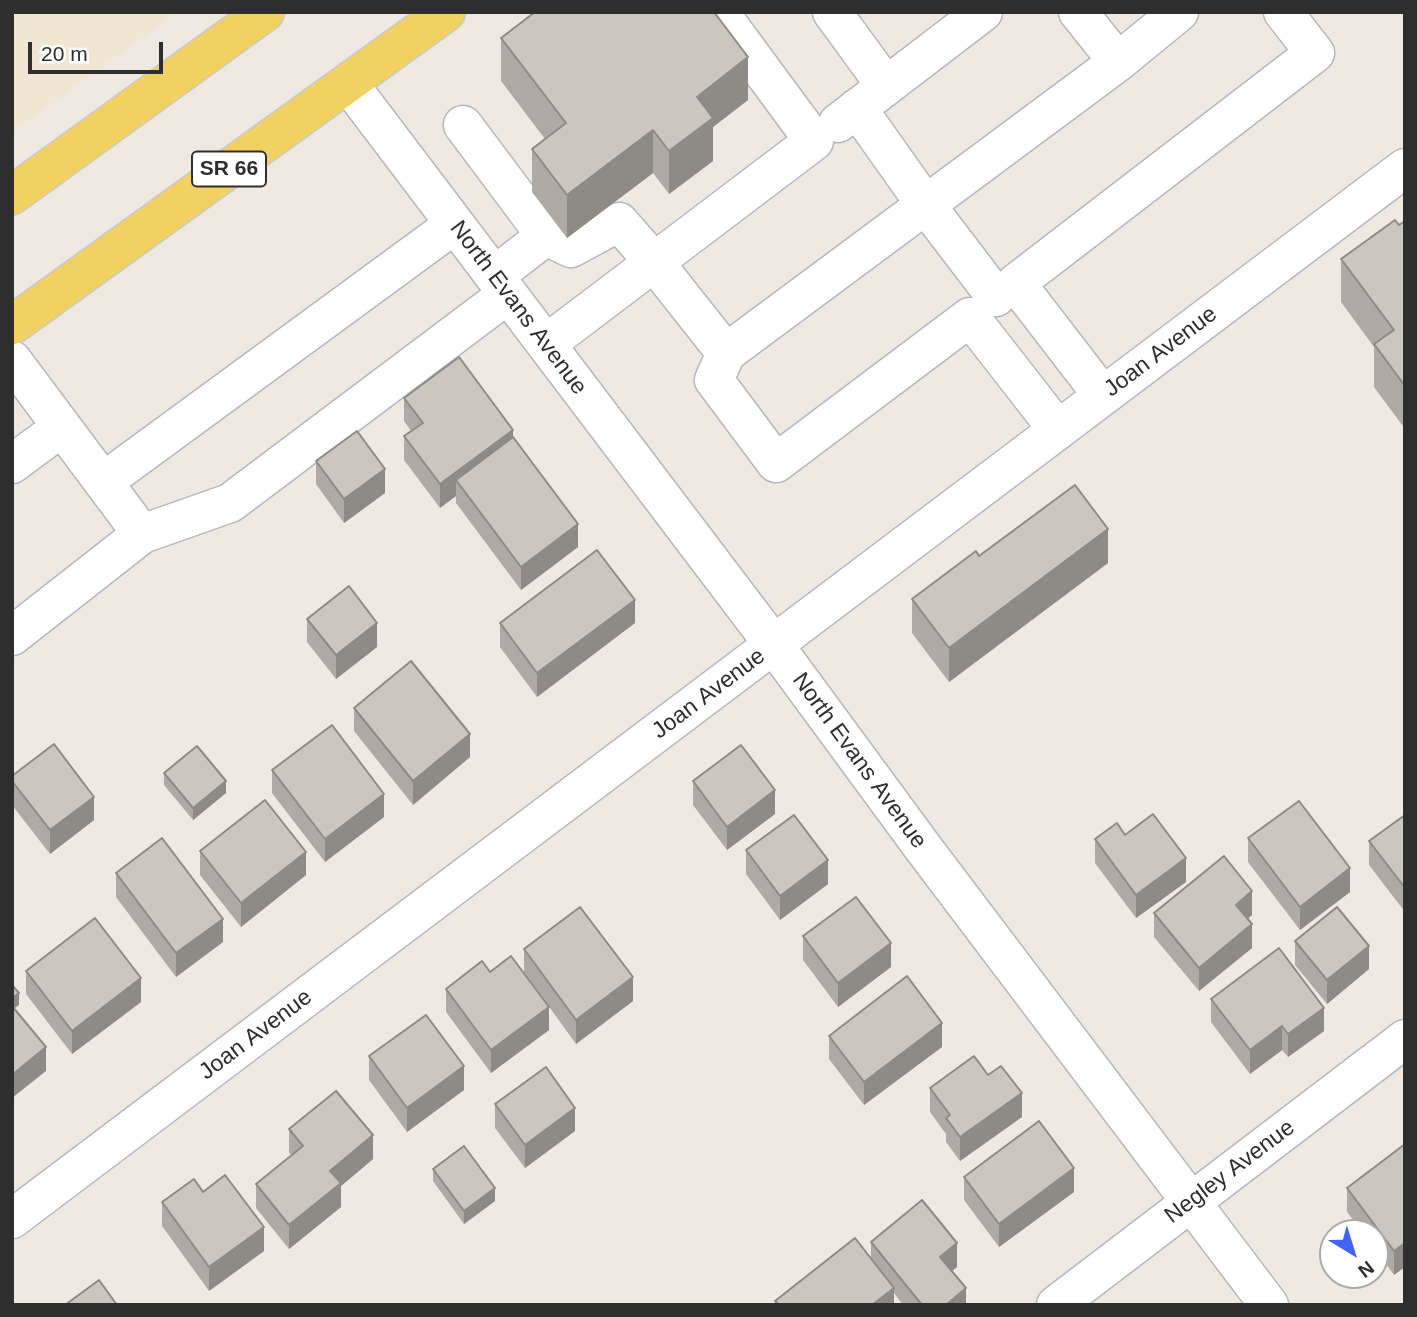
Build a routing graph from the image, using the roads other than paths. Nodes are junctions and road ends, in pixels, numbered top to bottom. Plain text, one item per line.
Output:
1 (265, 12) edge
2 (446, 12) edge
3 (719, 12) edge
4 (832, 12) edge
5 (983, 12) edge
6 (1078, 12) edge
7 (1179, 12) edge
8 (1283, 12) edge
9 (1118, 62) junction
10 (348, 83) junction
11 (872, 97) junction
12 (463, 125) dead end
13 (814, 141) junction
14 (1405, 168) edge
15 (12, 195) edge
16 (925, 204) junction
17 (455, 225) junction
18 (546, 236) junction
19 (654, 262) junction
20 (501, 285) junction
21 (994, 299) junction
22 (12, 325) edge
23 (546, 344) junction
24 (726, 354) junction
25 (12, 360) edge
26 (1103, 396) junction
27 (62, 427) junction
28 (1058, 430) junction
29 (12, 464) edge
30 (103, 482) junction
31 (142, 534) junction
32 (12, 636) edge
33 (774, 645) junction
34 (1405, 1039) edge
35 (1191, 1202) junction
36 (12, 1219) edge
37 (1056, 1305) edge
38 (1269, 1305) edge

1 - 15 main road
2 - 10 main road, SR 66
3 - 13 street
4 - 11 street
5 - 11 street
6 - 9 street
7 - 9 street
8 - 21 street
9 - 16 street
10 - 17 street, North Evans Avenue
10 - 22 main road, SR 66
11 - 13 street
11 - 16 street
12 - 18 street
13 - 19 street
14 - 26 street, Joan Avenue
16 - 21 street
16 - 24 street
17 - 20 street, North Evans Avenue
17 - 30 street
18 - 19 street
18 - 20 street
19 - 23 street
19 - 24 street
20 - 23 street, North Evans Avenue
20 - 31 street
21 - 24 street
21 - 26 street
21 - 28 street
23 - 33 street, North Evans Avenue
25 - 27 street
26 - 28 street, Joan Avenue
27 - 29 street
27 - 30 street
28 - 33 street, Joan Avenue
30 - 31 street
31 - 32 street
33 - 35 street, North Evans Avenue
33 - 36 street, Joan Avenue
34 - 35 street, Negley Avenue
35 - 37 street, Negley Avenue
35 - 38 street, North Evans Avenue

